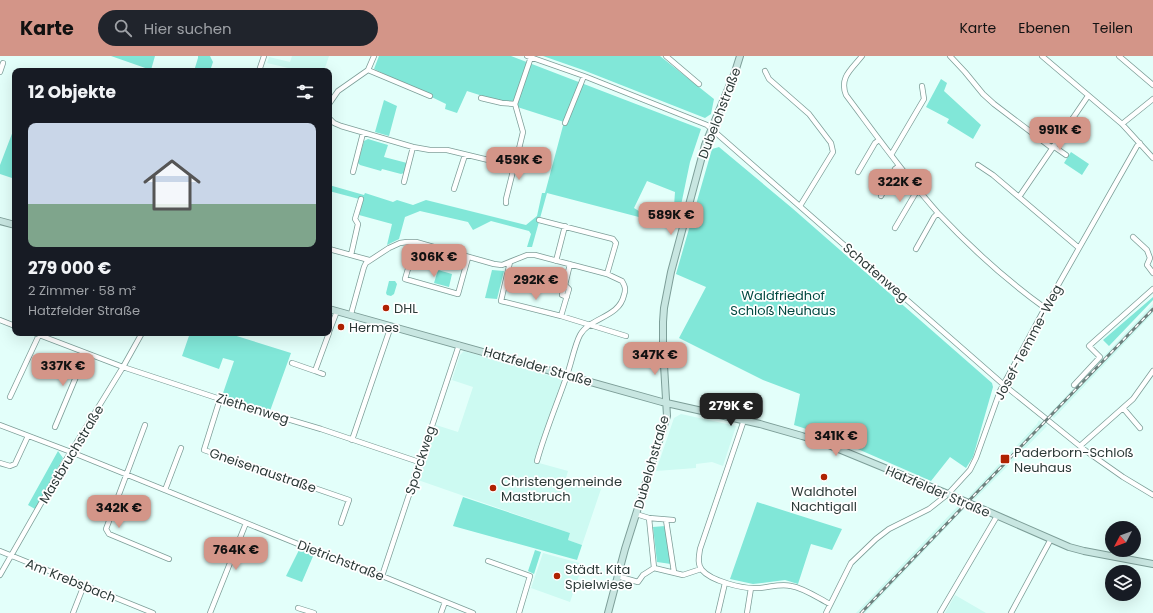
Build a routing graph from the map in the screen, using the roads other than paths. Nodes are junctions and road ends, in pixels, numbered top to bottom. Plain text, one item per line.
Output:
1 (264, 56) edge
2 (374, 56) edge
3 (666, 56) edge
4 (740, 56) edge
5 (862, 56) edge
6 (950, 56) edge
7 (1042, 56) edge
8 (1119, 56) edge
9 (529, 57) edge
10 (2, 63) dead end
11 (260, 68) edge
12 (368, 70) junction
13 (765, 71) dead end
14 (0, 72) edge
15 (584, 76) junction
16 (699, 84) dead end
17 (1153, 85) edge
18 (922, 86) dead end
19 (430, 96) dead end
20 (1088, 96) junction
21 (481, 98) dead end
22 (1153, 99) edge
23 (332, 100) edge
24 (515, 104) junction
25 (332, 121) edge
26 (565, 123) dead end
27 (1122, 124) junction
28 (710, 129) junction
29 (363, 133) junction
30 (879, 140) junction
31 (1140, 143) junction
32 (413, 147) junction
33 (1053, 147) junction
34 (465, 155) junction
35 (891, 155) junction
36 (1066, 155) dead end
37 (1153, 158) edge
38 (511, 163) junction
39 (978, 165) dead end
40 (899, 166) junction
41 (353, 172) dead end
42 (858, 172) dead end
43 (404, 182) dead end
44 (454, 190) dead end
45 (919, 191) junction
46 (881, 196) dead end
47 (1019, 197) junction
48 (361, 199) dead end
49 (506, 203) dead end
50 (800, 206) junction
51 (938, 213) junction
52 (539, 220) dead end
53 (0, 221) edge
54 (12, 224) edge
55 (565, 226) junction
56 (895, 228) dead end
57 (1133, 237) dead end
58 (416, 242) junction
59 (1079, 248) junction
60 (916, 249) dead end
61 (332, 250) edge
62 (351, 255) junction
63 (468, 258) junction
64 (369, 260) junction
65 (556, 261) junction
66 (510, 262) junction
67 (570, 264) junction
68 (1153, 273) edge
69 (607, 274) junction
70 (1153, 289) edge
71 (1045, 308) junction
72 (332, 310) edge
73 (337, 311) junction
74 (351, 314) junction
75 (561, 316) junction
76 (0, 320) edge
77 (332, 324) edge
78 (12, 325) edge
79 (590, 325) junction
80 (391, 326) junction
81 (35, 336) edge
82 (41, 336) edge
83 (140, 336) edge
84 (328, 336) edge
85 (626, 336) dead end
86 (459, 345) junction
87 (86, 353) junction
88 (292, 364) dead end
89 (123, 367) junction
90 (1153, 371) edge
91 (315, 372) junction
92 (323, 374) dead end
93 (568, 374) junction
94 (1004, 385) junction
95 (1074, 385) dead end
96 (10, 397) dead end
97 (220, 399) junction
98 (666, 402) junction
99 (1123, 408) junction
100 (744, 420) junction
101 (0, 425) edge
102 (145, 425) dead end
103 (55, 427) dead end
104 (1140, 428) dead end
105 (28, 436) junction
106 (352, 440) junction
107 (1080, 446) junction
108 (181, 448) dead end
109 (71, 452) junction
110 (537, 461) dead end
111 (419, 462) junction
112 (0, 463) edge
113 (127, 476) junction
114 (165, 490) junction
115 (948, 494) junction
116 (351, 495) dead end
117 (1153, 495) edge
118 (349, 500) junction
119 (636, 514) junction
120 (997, 516) junction
121 (650, 518) junction
122 (666, 520) junction
123 (673, 520) dead end
124 (246, 523) junction
125 (341, 523) dead end
126 (1051, 539) junction
127 (0, 550) edge
128 (12, 556) junction
129 (169, 559) dead end
130 (488, 561) dead end
131 (1153, 564) edge
132 (654, 568) junction
133 (701, 569) junction
134 (674, 572) junction
135 (0, 575) edge
136 (382, 576) junction
137 (618, 576) junction
138 (725, 582) junction
139 (84, 585) junction
140 (751, 588) junction
141 (445, 602) junction
142 (830, 604) junction
143 (298, 608) dead end
144 (73, 613) edge
145 (153, 613) edge
146 (210, 613) edge
147 (314, 613) edge
148 (441, 613) edge
149 (472, 613) edge
150 (519, 613) edge
151 (608, 613) edge
152 (718, 613) edge
153 (747, 613) edge
154 (826, 613) edge
155 (940, 613) edge
156 (1011, 613) edge

1 - 11 street
2 - 12 street
3 - 16 street
4 - 28 street, Dubelohstraße
5 - 30 street
6 - 33 street
7 - 20 street
8 - 17 street
9 - 15 street, Schatenweg
9 - 24 street
10 - 14 street
12 - 19 street
12 - 23 street
13 - 50 street
15 - 26 street
15 - 28 street, Schatenweg
18 - 35 street
20 - 27 street
20 - 33 street
21 - 24 street
22 - 27 street
24 - 38 street
25 - 29 street
27 - 31 street
28 - 50 street, Schatenweg
28 - 98 street, Dubelohstraße
29 - 32 street
29 - 41 street
30 - 35 street
30 - 42 street
31 - 37 street
31 - 59 street, Josef-Temme-Weg
32 - 34 street
32 - 43 street
33 - 36 street
33 - 47 street
34 - 38 street
34 - 44 street
35 - 40 street
38 - 49 street
39 - 47 street
40 - 45 street
40 - 46 street
45 - 51 street
45 - 56 street
47 - 59 street
48 - 62 street
50 - 94 street, Schatenweg
51 - 60 street
51 - 71 street
52 - 55 street
53 - 54 street
55 - 65 street
55 - 69 street
57 - 68 street
58 - 63 street
58 - 63 street
58 - 64 street
59 - 71 street, Josef-Temme-Weg
61 - 62 street
62 - 64 street
63 - 66 street
64 - 74 street
65 - 66 street
65 - 67 street
66 - 75 street
67 - 69 street
67 - 75 street
69 - 79 street
70 - 95 street
71 - 94 street, Josef-Temme-Weg
72 - 73 street, Hatzfelder Straße
73 - 74 street, Hatzfelder Straße
73 - 77 street
74 - 80 street, Hatzfelder Straße
75 - 79 street
76 - 78 street
79 - 85 street
79 - 93 street
80 - 86 street, Hatzfelder Straße
80 - 106 street
81 - 96 street, Ziethenweg
82 - 87 street, Ziethenweg
83 - 89 street, Mastbruchstraße
84 - 91 street
86 - 93 street, Hatzfelder Straße
86 - 111 street, Sporckweg
87 - 89 street, Ziethenweg
87 - 103 street
88 - 91 street
89 - 97 street, Ziethenweg
89 - 109 street, Mastbruchstraße
90 - 99 street
91 - 92 street
93 - 98 street, Hatzfelder Straße
93 - 110 street
94 - 107 street, Schatenweg
94 - 115 street, Josef-Temme-Weg
97 - 106 street, Ziethenweg
97 - 118 street, Gneisenaustraße
98 - 100 street, Hatzfelder Straße
98 - 119 street, Dubelohstraße
99 - 104 street
99 - 107 street
100 - 115 street, Hatzfelder Straße
100 - 133 street
101 - 105 street, Dietrichstraße
102 - 113 street
105 - 109 street, Dietrichstraße
105 - 112 street
106 - 111 street, Ziethenweg
107 - 117 street, Schatenweg
108 - 114 street
109 - 113 street, Dietrichstraße
109 - 128 street, Mastbruchstraße
111 - 136 street, Sporckweg
113 - 114 street, Dietrichstraße
113 - 129 street
114 - 124 street, Dietrichstraße
115 - 120 street, Hatzfelder Straße
115 - 142 street, Josef-Temme-Weg
116 - 118 street
118 - 125 street
119 - 121 street
119 - 137 street, Dubelohstraße
120 - 126 street, Hatzfelder Straße
120 - 155 street
121 - 122 street
121 - 132 street
122 - 123 street
122 - 134 street
124 - 136 street, Dietrichstraße
124 - 146 street
126 - 131 street, Hatzfelder Straße
126 - 156 street
127 - 128 street, Am Krebsbach
128 - 135 street, Mastbruchstraße
128 - 139 street, Am Krebsbach
130 - 150 street
132 - 134 street
132 - 137 street
133 - 134 street
133 - 138 street
136 - 141 street, Dietrichstraße
137 - 151 street, Dubelohstraße
138 - 140 street
138 - 152 street
139 - 144 street
139 - 145 street, Am Krebsbach
140 - 142 street
140 - 153 street
141 - 148 street
141 - 149 street, Dietrichstraße
142 - 154 street, Josef-Temme-Weg
143 - 147 street

